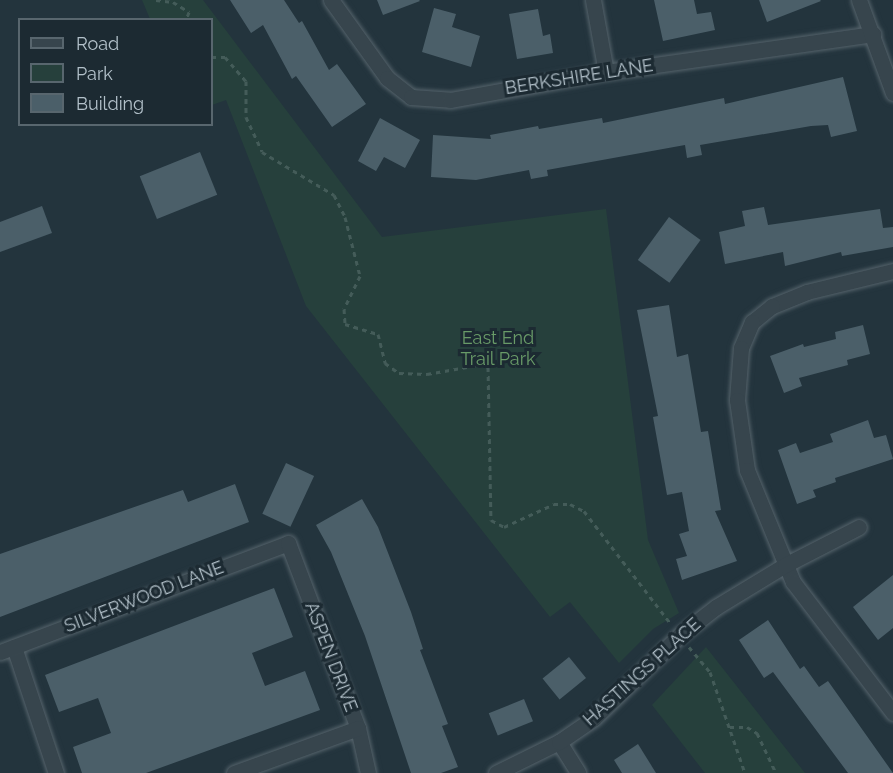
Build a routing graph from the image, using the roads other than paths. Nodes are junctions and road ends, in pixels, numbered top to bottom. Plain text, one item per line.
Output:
1 (331, 0) edge
2 (593, 0) edge
3 (859, 0) edge
4 (873, 34) junction
5 (606, 72) junction
6 (893, 93) edge
7 (893, 271) edge
8 (859, 527) dead end
9 (288, 543) joint
10 (785, 565) junction
11 (7, 650) edge
12 (893, 713) edge
13 (358, 728) junction
14 (559, 742) junction
15 (56, 773) edge
16 (234, 773) edge
17 (368, 773) edge
18 (496, 773) edge
19 (578, 773) edge

1 - 5 street, BERKSHIRE LANE
2 - 5 street
3 - 4 street
4 - 5 street, BERKSHIRE LANE
4 - 6 street
7 - 10 street
8 - 10 street, HASTINGS PLACE
9 - 11 street, SILVERWOOD LANE
9 - 13 street, ASPEN DRIVE
10 - 12 street
10 - 14 street, HASTINGS PLACE
11 - 15 street
13 - 16 street
13 - 17 street, ASPEN DRIVE
14 - 18 street, HASTINGS PLACE
14 - 19 street

